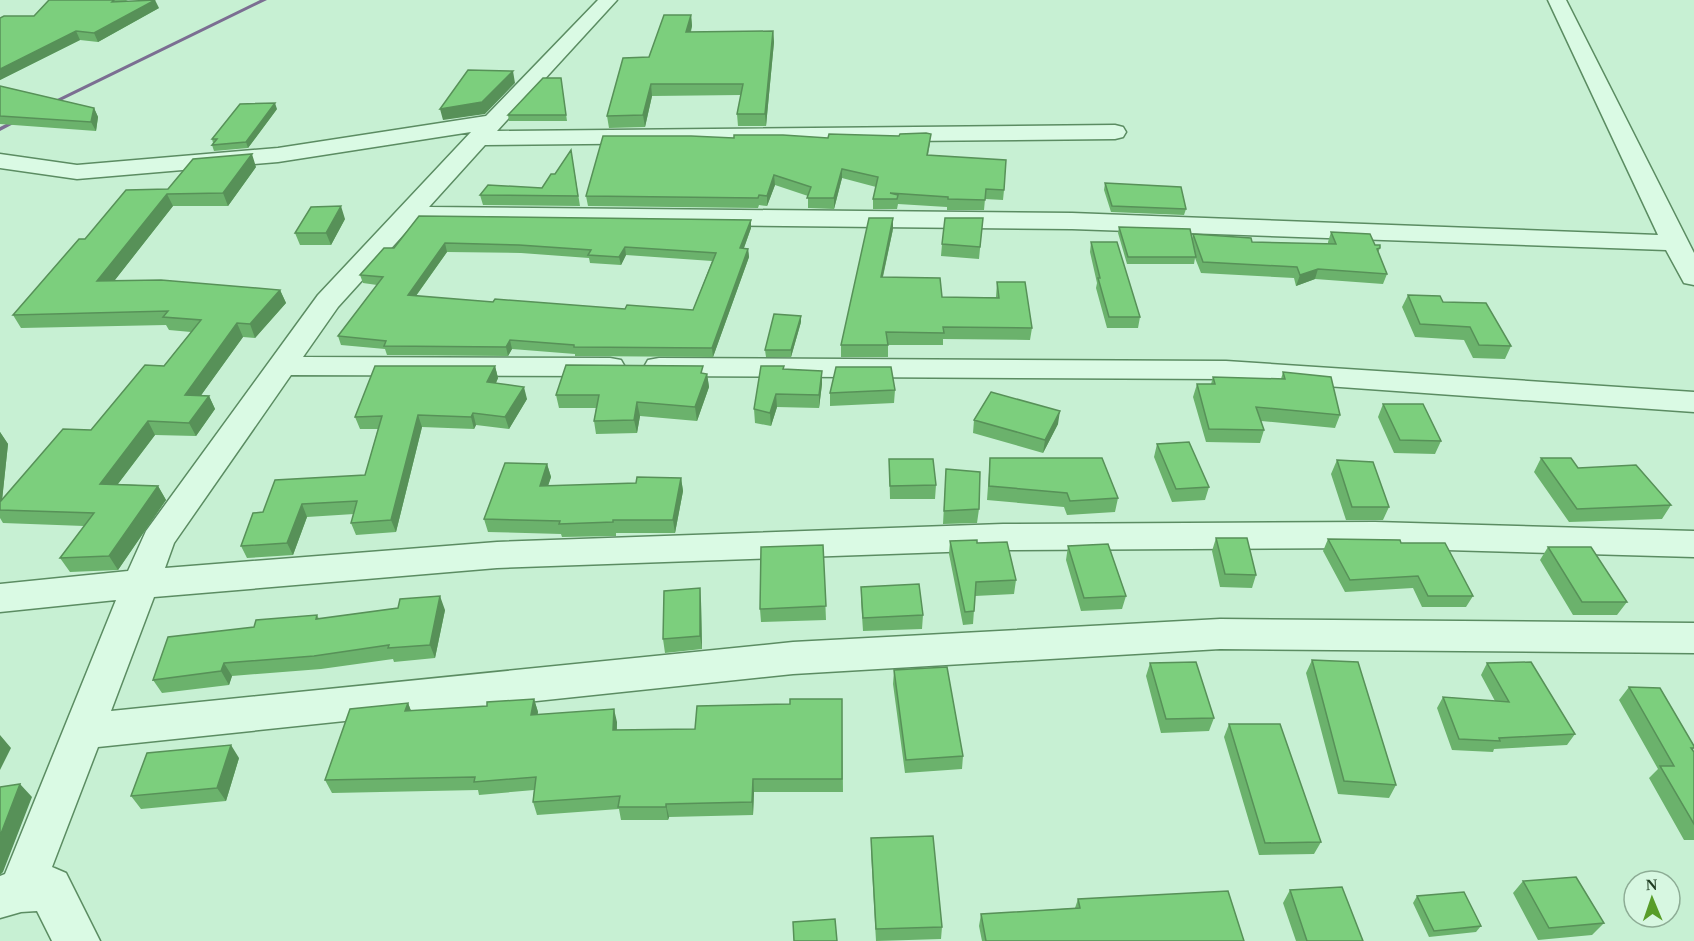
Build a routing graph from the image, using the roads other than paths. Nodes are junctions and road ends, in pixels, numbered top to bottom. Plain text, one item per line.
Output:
1 (608, 0) edge
2 (1557, 0) edge
3 (485, 130) junction
4 (1115, 132) dead end
5 (6, 167) edge
6 (408, 214) junction
7 (1675, 243) junction
8 (1694, 278) edge
9 (282, 366) junction
10 (1694, 402) edge
11 (1694, 544) edge
12 (140, 584) junction
13 (0, 598) edge
14 (1694, 639) edge
15 (82, 731) junction
16 (11, 894) edge
17 (76, 941) edge

1 - 3 street
2 - 7 street
3 - 4 street
3 - 5 street
3 - 6 street
6 - 7 street
6 - 9 street
7 - 8 street
9 - 10 street
9 - 12 street
11 - 12 street
12 - 13 street
12 - 15 street
14 - 15 street
15 - 16 street
16 - 17 street

